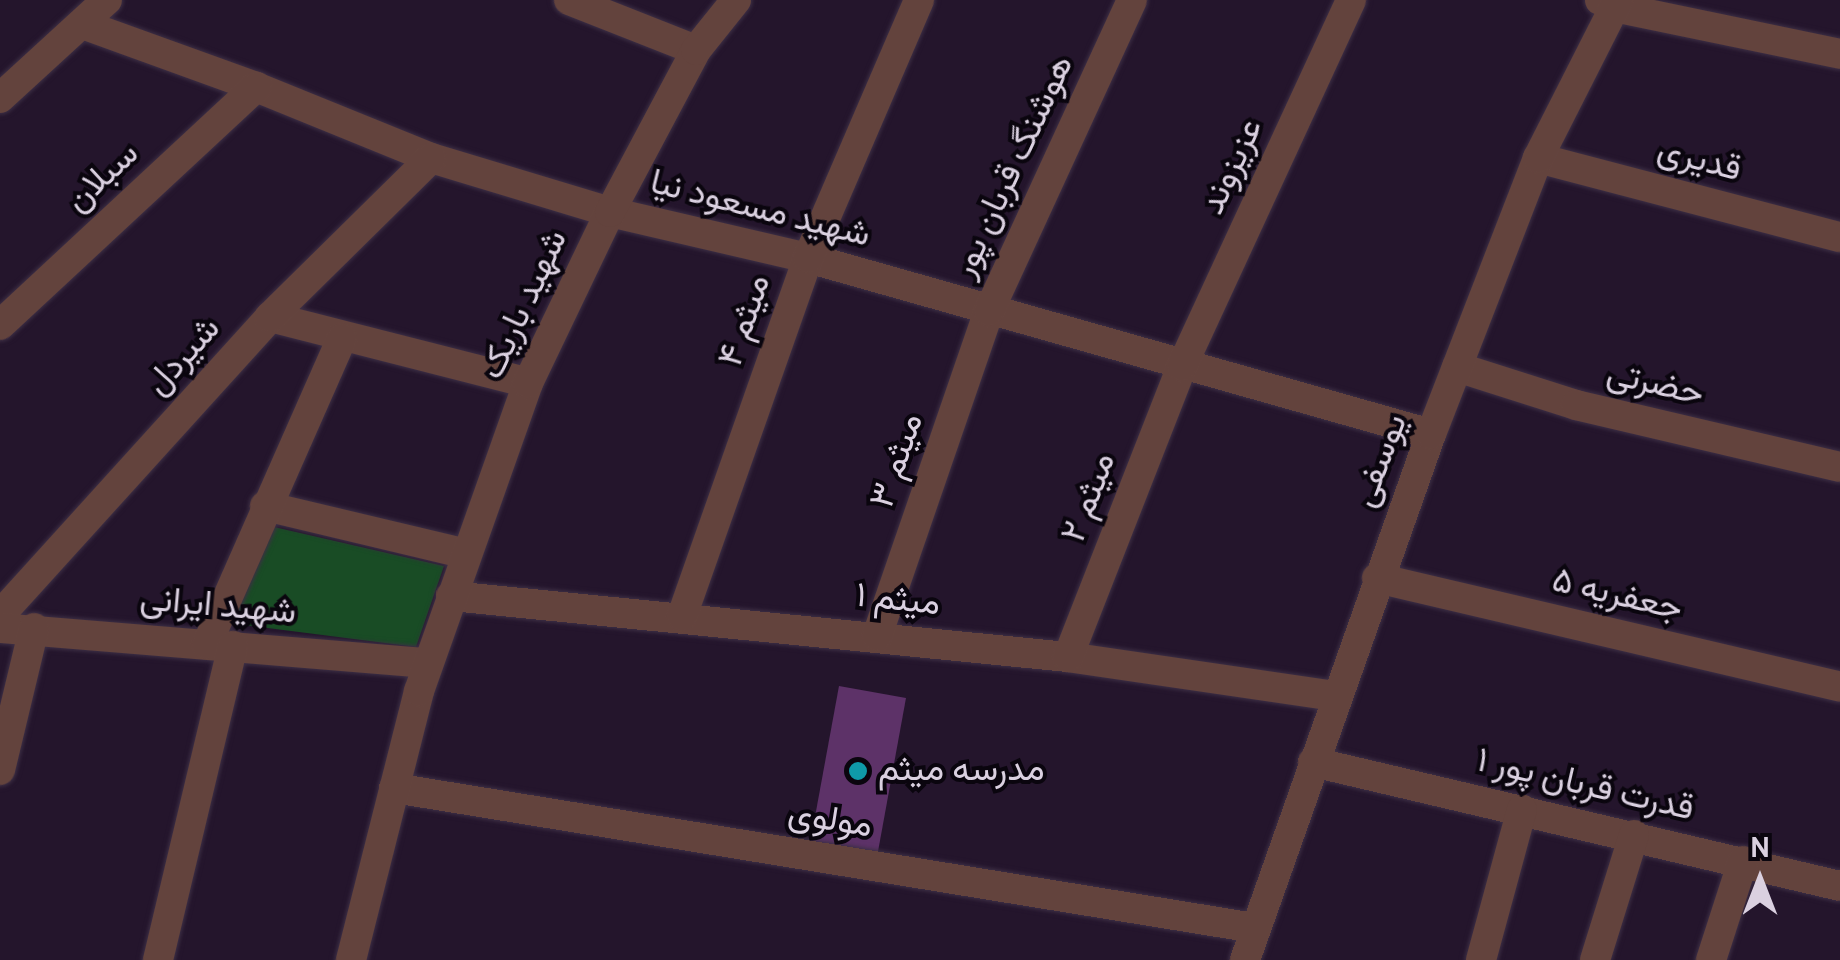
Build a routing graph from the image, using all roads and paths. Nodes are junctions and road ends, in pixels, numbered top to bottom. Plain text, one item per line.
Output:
1 (107, 0) edge
2 (569, 0) edge
3 (736, 0) edge
4 (919, 0) edge
5 (1132, 0) edge
6 (1352, 0) edge
7 (1610, 2) edge
8 (82, 24) junction
9 (696, 50) junction
10 (1840, 54) edge
11 (256, 86) junction
12 (0, 98) edge
13 (431, 158) junction
14 (1538, 158) junction
15 (610, 212) junction
16 (1840, 237) edge
17 (808, 258) junction
18 (989, 311) junction
19 (270, 318) junction
20 (0, 325) edge
21 (342, 338) junction
22 (1182, 366) junction
23 (1456, 367) junction
24 (528, 383) junction
25 (1430, 434) junction
26 (1840, 467) edge
27 (265, 506) junction
28 (466, 554) junction
29 (1377, 578) junction
30 (451, 596) junction
31 (0, 614) edge
32 (682, 616) junction
33 (0, 628) edge
34 (34, 628) junction
35 (877, 636) junction
36 (220, 645) junction
37 (1068, 657) junction
38 (428, 664) junction
39 (1840, 687) edge
40 (1336, 696) junction
41 (1313, 762) junction
42 (0, 770) edge
43 (394, 788) junction
44 (1522, 809) junction
45 (1634, 834) junction
46 (1744, 861) junction
47 (1840, 886) edge
48 (1254, 928) junction
49 (158, 960) edge
50 (352, 960) edge
51 (1245, 960) edge
52 (1482, 960) edge
53 (1595, 960) edge
54 (1712, 960) edge

1 - 8 street
2 - 9 street
3 - 9 street, شهید باریک
4 - 17 street, میثم ۴
5 - 18 street, هوشنگ قربان پور
6 - 22 street, عزیزوند
7 - 10 street
7 - 14 street, یوسفی
8 - 11 street, شهید مسعود نیا
8 - 12 street
9 - 15 street, شهید باریک
11 - 13 street, شهید مسعود نیا
11 - 20 street, سبلان
13 - 15 street, شهید مسعود نیا
13 - 19 street, شیردل
14 - 16 street, قدیری
14 - 23 street, یوسفی
15 - 17 street, شهید مسعود نیا
15 - 24 street, شهید باریک
17 - 18 street, شهید مسعود نیا
17 - 32 street, میثم ۴
18 - 22 street, شهید مسعود نیا
18 - 35 street, میثم ۳
19 - 21 street
19 - 31 street, شیردل
21 - 24 street
21 - 27 street
22 - 25 street, شهید مسعود نیا
22 - 37 street, میثم ۲
23 - 25 street, یوسفی
23 - 26 street, حضرتی
24 - 28 street, شهید باریک
25 - 29 street, یوسفی
27 - 28 street
27 - 36 street
28 - 30 street, شهید باریک
29 - 39 street, جعفریه ۵
29 - 40 street, یوسفی
30 - 32 street, میثم ۱
30 - 38 street, شهید باریک
32 - 35 street, میثم ۱
33 - 34 street, شهید ایرانی
34 - 36 street, شهید ایرانی
34 - 42 street
35 - 37 street, میثم ۱
36 - 38 street, شهید ایرانی
36 - 49 street
37 - 40 street, میثم ۱
38 - 43 street, شهید باریک
40 - 41 street, یوسفی
41 - 44 street, قدرت قربان پور ۱
41 - 48 street, یوسفی
43 - 48 street, مولوی
43 - 50 street, شهید باریک
44 - 45 street, قدرت قربان پور ۱
44 - 52 street
45 - 46 street, قدرت قربان پور ۱
45 - 53 street
46 - 47 street, قدرت قربان پور ۱
46 - 54 street
48 - 51 street, یوسفی

